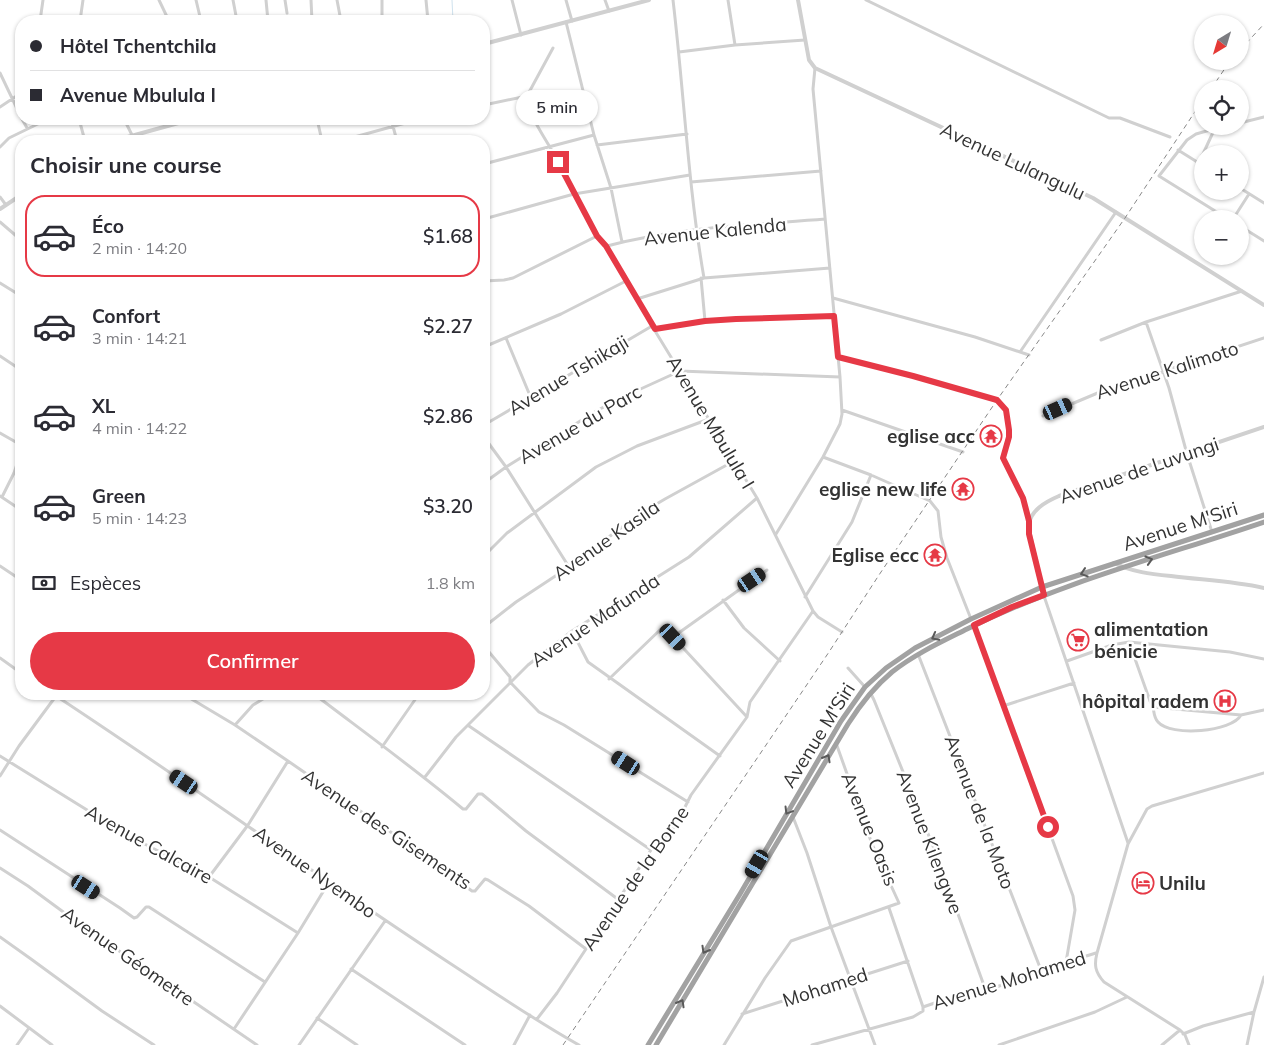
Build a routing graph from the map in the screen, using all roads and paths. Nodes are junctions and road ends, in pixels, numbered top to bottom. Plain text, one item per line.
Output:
1 (42, 0) edge
2 (83, 0) edge
3 (159, 0) edge
4 (196, 0) edge
5 (233, 0) edge
6 (266, 0) edge
7 (285, 0) edge
8 (311, 0) edge
9 (337, 0) edge
10 (382, 0) edge
11 (426, 0) edge
12 (512, 0) edge
13 (566, 0) edge
14 (605, 0) edge
15 (649, 0) edge
16 (674, 0) edge
17 (728, 0) edge
18 (798, 0) edge
19 (866, 0) edge
20 (609, 11) junction
21 (287, 13) dead end
22 (41, 15) edge
23 (81, 15) edge
24 (166, 15) edge
25 (200, 15) edge
26 (236, 15) edge
27 (267, 15) edge
28 (312, 15) edge
29 (340, 15) edge
30 (382, 15) edge
31 (427, 15) edge
32 (572, 21) junction
33 (566, 22) junction
34 (521, 34) junction
35 (805, 40) junction
36 (490, 42) edge
37 (735, 45) junction
38 (553, 48) dead end
39 (679, 52) junction
40 (815, 68) junction
41 (0, 73) edge
42 (527, 96) junction
43 (13, 99) junction
44 (15, 103) edge
45 (490, 104) edge
46 (0, 107) edge
47 (1264, 118) edge
48 (1249, 121) edge
49 (26, 125) edge
50 (34, 125) edge
51 (127, 125) edge
52 (168, 125) edge
53 (400, 125) edge
54 (393, 127) junction
55 (27, 128) junction
56 (687, 134) junction
57 (132, 135) joint
58 (363, 135) edge
59 (395, 135) edge
60 (594, 135) junction
61 (1194, 135) edge
62 (1170, 137) dead end
63 (597, 144) junction
64 (0, 147) edge
65 (550, 147) junction
66 (1178, 150) junction
67 (1194, 160) edge
68 (490, 162) edge
69 (821, 171) junction
70 (690, 175) junction
71 (691, 182) junction
72 (612, 188) junction
73 (574, 194) junction
74 (1249, 194) edge
75 (0, 197) edge
76 (15, 199) edge
77 (1264, 203) edge
78 (6, 205) junction
79 (0, 209) edge
80 (1214, 210) edge
81 (1116, 212) junction
82 (490, 217) edge
83 (825, 219) junction
84 (0, 222) edge
85 (696, 230) junction
86 (1249, 232) edge
87 (15, 235) edge
88 (597, 236) junction
89 (1264, 241) edge
90 (622, 242) junction
91 (606, 246) junction
92 (830, 268) junction
93 (703, 278) junction
94 (490, 281) edge
95 (626, 281) junction
96 (0, 283) edge
97 (1242, 291) junction
98 (15, 292) edge
99 (833, 298) junction
100 (637, 299) junction
101 (1264, 305) edge
102 (834, 316) junction
103 (705, 321) junction
104 (1146, 322) junction
105 (654, 327) junction
106 (506, 338) junction
107 (1264, 338) edge
108 (1101, 340) dead end
109 (490, 344) edge
110 (1020, 352) junction
111 (1029, 355) dead end
112 (0, 356) edge
113 (838, 357) junction
114 (15, 366) edge
115 (680, 371) junction
116 (1163, 371) junction
117 (840, 377) junction
118 (531, 398) junction
119 (842, 410) junction
120 (1044, 416) dead end
121 (709, 419) junction
122 (490, 422) edge
123 (1264, 427) edge
124 (0, 433) edge
125 (15, 441) edge
126 (490, 445) edge
127 (963, 452) dead end
128 (1187, 454) junction
129 (823, 456) junction
130 (734, 461) junction
131 (506, 467) junction
132 (15, 470) edge
133 (871, 475) junction
134 (490, 479) edge
135 (1, 496) edge
136 (757, 498) junction
137 (15, 506) edge
138 (534, 512) junction
139 (1264, 515) edge
140 (1029, 521) junction
141 (1264, 522) edge
142 (1212, 532) junction
143 (776, 534) junction
144 (490, 550) edge
145 (1114, 563) junction
146 (0, 566) edge
147 (569, 567) junction
148 (1123, 568) junction
149 (767, 570) dead end
150 (15, 576) edge
151 (1042, 587) junction
152 (1264, 588) edge
153 (1044, 595) junction
154 (805, 597) junction
155 (723, 600) junction
156 (813, 611) junction
157 (971, 619) junction
158 (490, 622) edge
159 (974, 625) junction
160 (572, 631) junction
161 (842, 632) dead end
162 (673, 637) junction
163 (1129, 642) junction
164 (490, 653) edge
165 (918, 654) junction
166 (0, 658) edge
167 (1264, 659) edge
168 (780, 660) junction
169 (1066, 661) junction
170 (848, 668) dead end
171 (15, 669) edge
172 (609, 678) junction
173 (510, 682) junction
174 (1074, 682) junction
175 (865, 687) junction
176 (870, 693) junction
177 (51, 700) edge
178 (61, 700) edge
179 (193, 700) edge
180 (261, 700) edge
181 (322, 700) edge
182 (415, 700) edge
183 (1003, 706) junction
184 (1154, 707) junction
185 (1264, 710) edge
186 (1241, 715) junction
187 (747, 717) junction
188 (841, 720) junction
189 (848, 724) junction
190 (236, 725) junction
191 (469, 726) junction
192 (836, 743) junction
193 (382, 747) junction
194 (0, 756) edge
195 (720, 756) junction
196 (9, 761) junction
197 (288, 761) junction
198 (1264, 773) edge
199 (0, 776) edge
200 (425, 777) junction
201 (688, 802) junction
202 (793, 817) junction
203 (248, 825) junction
204 (0, 830) edge
205 (1128, 844) junction
206 (651, 850) junction
207 (0, 868) edge
208 (209, 878) junction
209 (329, 882) junction
210 (619, 900) junction
211 (888, 908) junction
212 (385, 921) junction
213 (830, 926) junction
214 (298, 933) junction
215 (0, 937) edge
216 (586, 949) junction
217 (1096, 953) junction
218 (908, 961) junction
219 (1066, 962) junction
220 (351, 969) junction
221 (1041, 970) junction
222 (1264, 977) edge
223 (850, 978) junction
224 (266, 982) junction
225 (986, 991) junction
226 (1128, 997) junction
227 (0, 1006) edge
228 (923, 1007) junction
229 (1254, 1012) junction
230 (742, 1014) junction
231 (530, 1015) junction
232 (317, 1018) junction
233 (537, 1019) junction
234 (29, 1028) junction
235 (234, 1029) junction
236 (869, 1030) junction
237 (1180, 1030) junction
238 (1183, 1034) junction
239 (17, 1045) edge
240 (52, 1045) edge
241 (154, 1045) edge
242 (257, 1045) edge
243 (299, 1045) edge
244 (357, 1045) edge
245 (465, 1045) edge
246 (514, 1045) edge
247 (579, 1045) edge
248 (648, 1045) edge
249 (656, 1045) edge
250 (724, 1045) edge
251 (812, 1045) edge
252 (875, 1045) edge
253 (999, 1045) edge
254 (1162, 1045) edge
255 (1189, 1045) edge
256 (1246, 1045) edge

1 - 22 street
2 - 23 street
3 - 24 street
4 - 25 street
5 - 26 street
6 - 27 street
7 - 21 street
8 - 28 street
9 - 29 street
10 - 30 street
11 - 31 street
12 - 34 street
13 - 32 street
14 - 20 street
15 - 20 street
16 - 39 street
17 - 37 street
18 - 35 street
19 - 62 street
20 - 32 street
32 - 33 street
33 - 34 street
33 - 60 street
34 - 36 street
35 - 37 street
35 - 40 street
37 - 39 street
38 - 42 street
39 - 56 street
40 - 69 street
40 - 81 street, Avenue Lulangulu
41 - 43 street
42 - 45 street
42 - 65 street, Avenue Mbulula I
43 - 44 street
43 - 46 street
47 - 48 street
49 - 55 street
50 - 55 street
51 - 57 street
52 - 57 street
53 - 54 street
54 - 58 street
54 - 59 street
55 - 64 street
56 - 63 street
56 - 70 street
60 - 63 street
60 - 65 street
61 - 66 street
63 - 72 street
65 - 68 street
65 - 73 street, Avenue Mbulula I
66 - 67 street
66 - 80 street
69 - 71 street
69 - 83 street
70 - 71 street
70 - 72 street
71 - 85 street
72 - 73 street
72 - 90 street
73 - 82 street
73 - 88 street, Avenue Mbulula I
74 - 77 street
75 - 78 street
76 - 78 street
78 - 79 street
81 - 97 street, Avenue Lulangulu
81 - 110 street
83 - 85 street, Avenue Kalenda
83 - 92 street
84 - 87 street
85 - 90 street, Avenue Kalenda
85 - 93 street
86 - 89 street
88 - 91 street, Avenue Mbulula I
88 - 94 street
90 - 91 street, Avenue Kalenda
91 - 95 street, Avenue Mbulula I
92 - 93 street
92 - 99 street
93 - 100 street
93 - 103 street
95 - 100 street, Avenue Mbulula I
95 - 106 street
96 - 98 street
97 - 101 street, Avenue Lulangulu
97 - 104 street
99 - 102 street
99 - 110 street
100 - 105 street, Avenue Mbulula I
102 - 103 street
102 - 113 street
103 - 105 street
104 - 108 street
104 - 116 street
105 - 115 street, Avenue Mbulula I
105 - 118 street, Avenue Tshikaji
106 - 109 street
106 - 118 street
107 - 116 street, Avenue Kalimoto
110 - 111 street
112 - 114 street
113 - 117 street
113 - 140 street
115 - 117 street
115 - 121 street, Avenue Mbulula I
115 - 131 street, Avenue du Parc
116 - 120 street, Avenue Kalimoto
116 - 128 street
117 - 119 street
118 - 122 street, Avenue Tshikaji
119 - 127 street
119 - 129 street
121 - 130 street, Avenue Mbulula I
121 - 138 street
123 - 128 street, Avenue de Luvungi
124 - 125 street
126 - 131 street
128 - 140 street, Avenue de Luvungi
128 - 142 street
129 - 133 street
129 - 143 street
130 - 136 street, Avenue Mbulula I
130 - 147 street, Avenue Kasila
131 - 134 street, Avenue du Parc
131 - 138 street
132 - 135 street
133 - 154 street
133 - 157 street
135 - 137 street
136 - 143 street, Avenue Mbulula I
136 - 160 street, Avenue Mafunda
138 - 144 street
138 - 147 street
139 - 142 highway, Avenue M'Siri
140 - 151 street
148 -> 141 highway, Avenue M'Siri
142 - 145 highway, Avenue M'Siri
143 - 154 street, Avenue Mbulula I
145 - 148 street
145 -> 151 highway, Avenue M'Siri
146 - 150 street
147 - 158 street, Avenue Kasila
148 - 152 street
148 - 153 highway, Avenue M'Siri
149 - 155 street
151 - 153 street
151 - 157 highway, Avenue M'Siri
153 - 159 highway, Avenue M'Siri
153 - 169 street
154 - 156 street, Avenue Mbulula I
155 - 162 street
155 - 168 street
156 - 161 street, Avenue Mbulula I
156 - 168 street, Avenue de la Borne
157 -> 175 highway, Avenue M'Siri
159 - 165 highway, Avenue M'Siri
159 - 183 street
160 - 172 street
160 - 173 street, Avenue Mafunda
162 - 172 street
162 - 187 street
163 - 167 street
163 - 169 street
163 - 184 street
164 - 173 street
165 - 176 highway, Avenue M'Siri
165 - 221 street, Avenue de la Moto
166 - 171 street
168 - 187 street, Avenue de la Borne
169 - 174 street
170 - 175 street
172 - 195 street
173 - 191 street, Avenue Mafunda
173 - 201 street
174 - 183 street
174 - 205 street
175 - 188 highway, Avenue M'Siri
176 - 189 highway, Avenue M'Siri
176 - 225 street, Avenue Kilengwe
177 - 196 street
178 - 203 street, Avenue Nyembo
179 - 190 street, Avenue des Gisements
180 - 190 street
181 - 193 street
182 - 193 street
183 - 219 street
184 - 186 street
184 - 186 street
185 - 186 street
187 - 195 street, Avenue de la Borne
188 - 189 highway
188 -> 248 highway, Avenue M'Siri
189 - 192 highway, Avenue M'Siri
190 - 197 street, Avenue des Gisements
191 - 200 street, Avenue Mafunda
191 - 206 street
202 -> 192 highway, Avenue M'Siri
192 - 211 street, Avenue Oasis
193 - 200 street
194 - 196 street, Avenue Calcaire
195 - 201 street, Avenue de la Borne
196 - 199 street
196 - 208 street, Avenue Calcaire
197 - 203 street
197 - 216 street, Avenue des Gisements
198 - 205 street
200 - 210 street
201 - 206 street, Avenue de la Borne
202 - 213 street
249 -> 202 highway, Avenue M'Siri
203 - 208 street
203 - 209 street, Avenue Nyembo
204 - 224 street
205 - 217 street
206 - 210 street, Avenue de la Borne
207 - 235 street, Avenue Géometre
208 - 214 street, Avenue Calcaire
209 - 212 street, Avenue Nyembo
209 - 214 street
210 - 216 street, Avenue de la Borne
211 - 213 street, Avenue Oasis
211 - 218 street, Avenue Oasis
212 - 220 street
212 - 231 street, Avenue Nyembo
213 - 223 street
213 - 230 street, Avenue Oasis
214 - 224 street
215 - 241 street
216 - 233 street, Avenue de la Borne
217 - 219 street, Avenue Mohamed
217 - 226 street
218 - 223 street, Mohamed
218 - 228 street, Avenue Oasis
219 - 221 street, Avenue Mohamed
220 - 232 street
220 - 245 street
221 - 225 street, Avenue Mohamed
222 - 229 street
223 - 230 street, Mohamed
223 - 236 street
224 - 235 street
225 - 228 street, Avenue Mohamed
226 - 237 street
226 - 253 street
227 - 234 street
228 - 236 street, Avenue Mohamed
229 - 238 street
229 - 256 street
230 - 250 street, Avenue Oasis
231 - 233 street, Avenue Nyembo
231 - 246 street
232 - 243 street
232 - 244 street
233 - 247 street, Avenue Nyembo
234 - 239 street
234 - 240 street
235 - 242 street, Avenue Géometre
236 - 251 street, Avenue Mohamed
236 - 252 street
237 - 238 street
237 - 254 street
238 - 255 street

